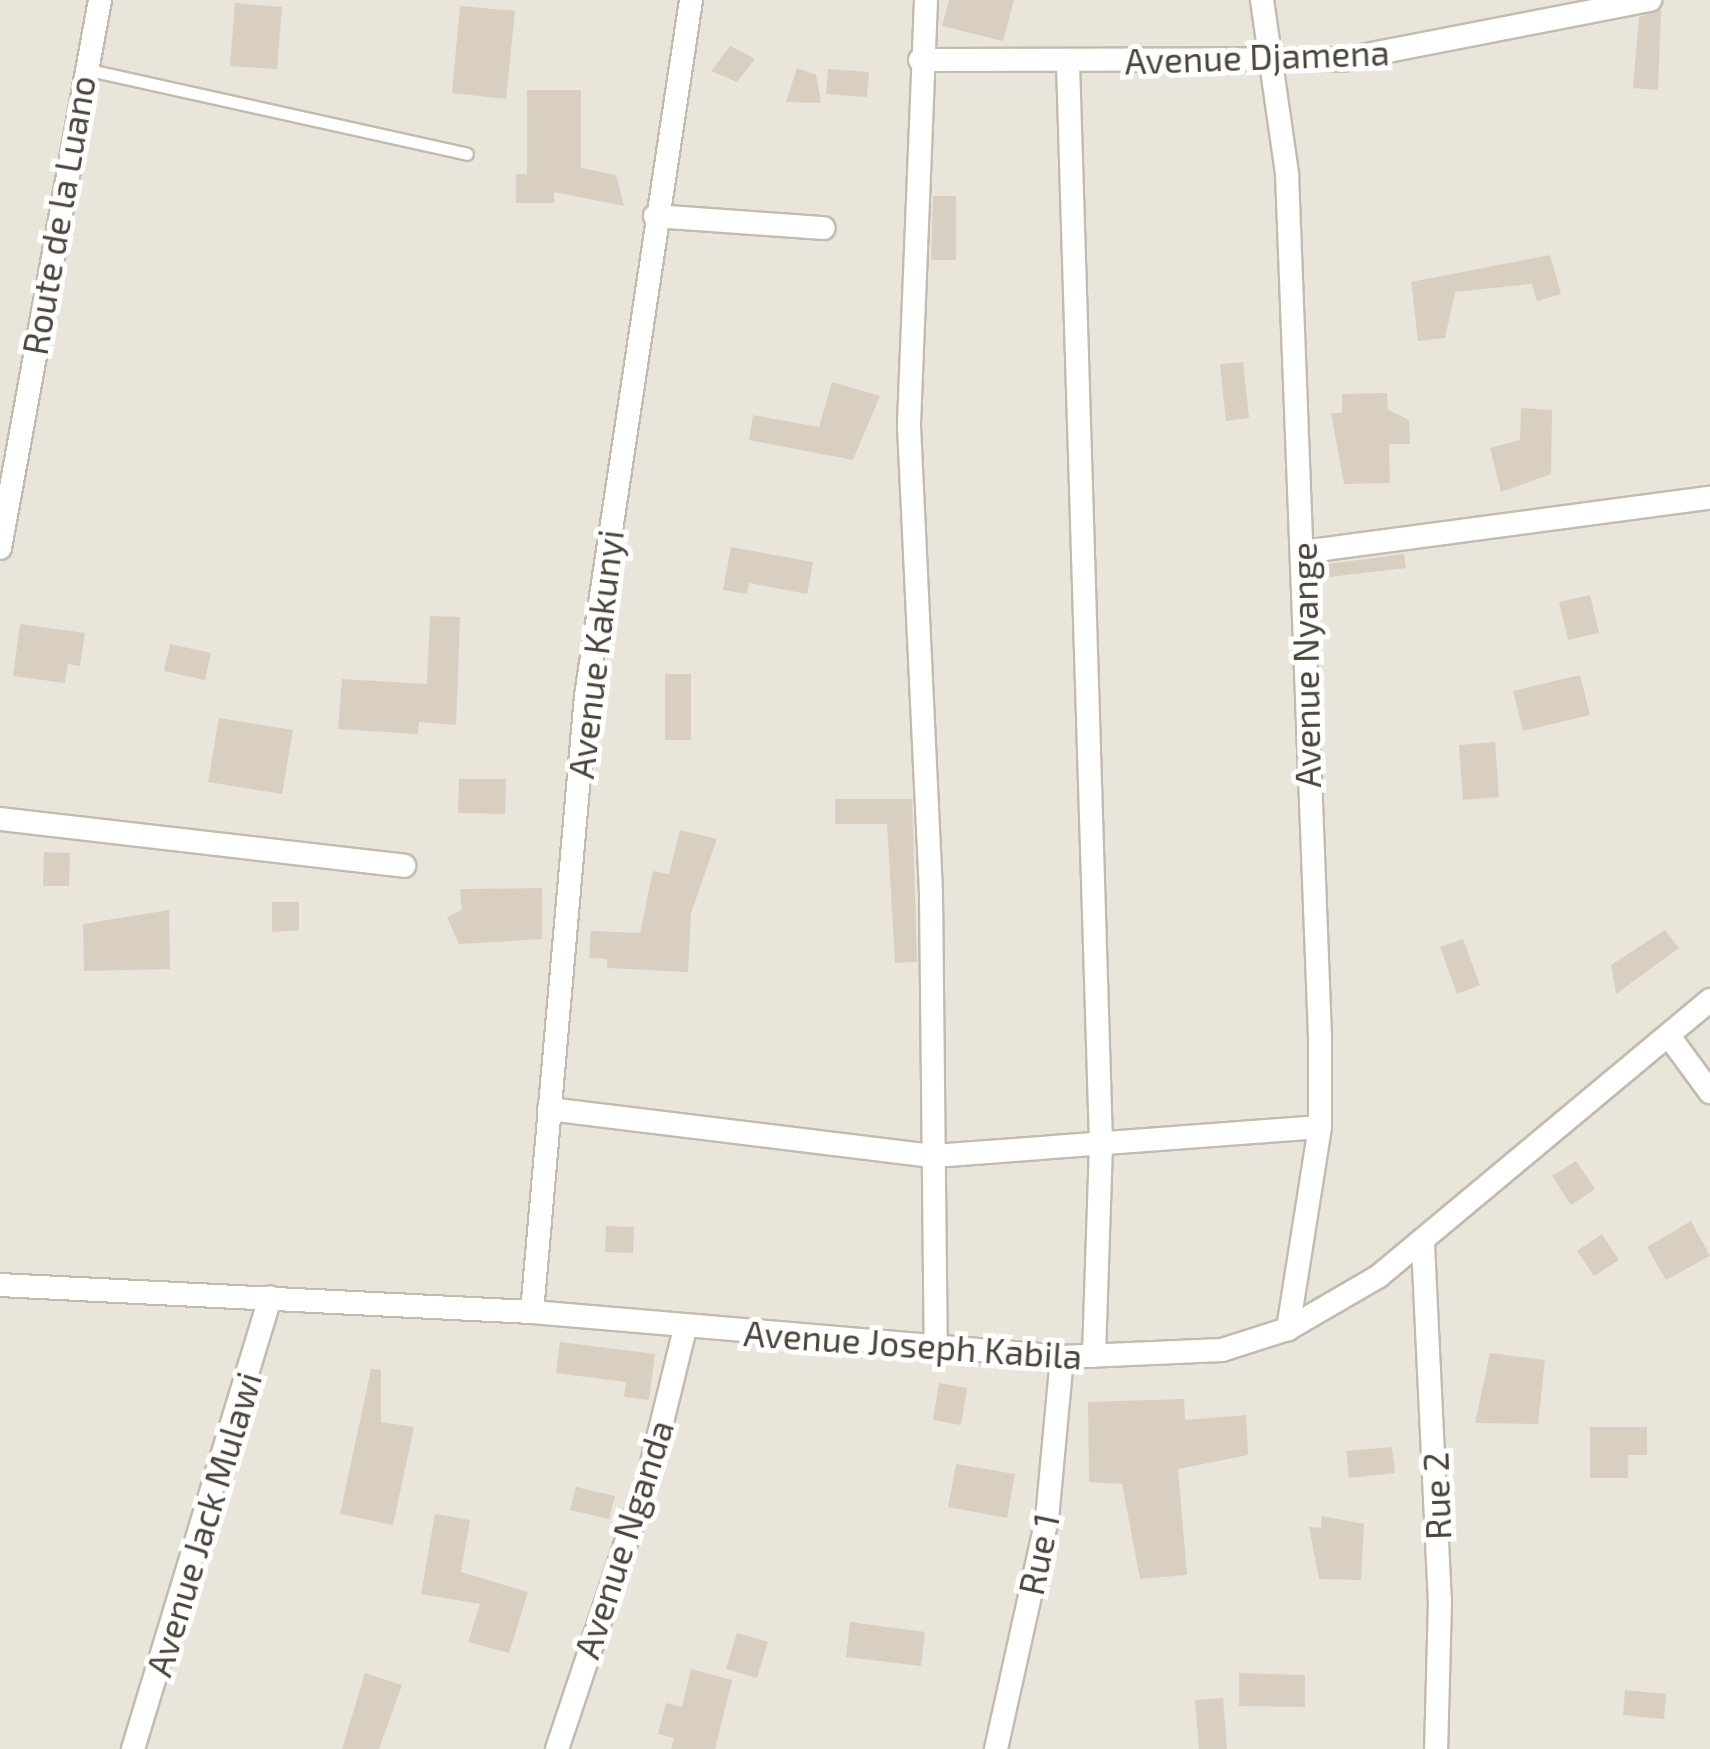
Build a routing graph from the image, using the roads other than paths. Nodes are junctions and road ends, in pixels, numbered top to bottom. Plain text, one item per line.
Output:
1 (100, 0) edge
2 (691, 0) edge
3 (926, 0) edge
4 (1262, 0) edge
5 (1650, 0) edge
6 (1271, 57) junction
7 (920, 60) junction
8 (1068, 63) junction
9 (85, 69) junction
10 (467, 154) dead end
11 (655, 216) junction
12 (824, 228) dead end
13 (1710, 498) edge
14 (0, 548) edge
15 (1304, 552) junction
16 (0, 819) edge
17 (404, 866) dead end
18 (1710, 1000) edge
19 (1671, 1039) junction
20 (1710, 1092) edge
21 (549, 1109) junction
22 (1320, 1127) junction
23 (1101, 1144) junction
24 (934, 1156) junction
25 (1422, 1244) junction
26 (0, 1285) edge
27 (270, 1297) junction
28 (532, 1312) junction
29 (685, 1328) junction
30 (1288, 1329) junction
31 (936, 1349) junction
32 (1094, 1356) junction
33 (1062, 1357) junction
34 (133, 1749) edge
35 (557, 1749) edge
36 (996, 1749) edge
37 (1436, 1749) edge

1 - 9 street, Route de la Luano
2 - 11 street, Avenue Kakunyi
3 - 7 street
4 - 6 street, Avenue Nyange
5 - 6 street, Avenue Djamena
6 - 8 street, Avenue Djamena
6 - 15 street, Avenue Nyange
7 - 8 street, Avenue Djamena
7 - 24 street
8 - 23 street
9 - 10 lane
9 - 14 street, Route de la Luano
11 - 12 street
11 - 21 street, Avenue Kakunyi
13 - 15 street
15 - 22 street, Avenue Nyange
16 - 17 street
18 - 19 street, Avenue Joseph Kabila
19 - 20 street
19 - 25 street, Avenue Joseph Kabila
21 - 24 street
21 - 28 street, Avenue Kakunyi
22 - 23 street
22 - 30 street, Avenue Nyange
23 - 24 street
23 - 32 street
24 - 31 street
25 - 30 street, Avenue Joseph Kabila
25 - 37 street, Rue 2
26 - 27 street, Avenue Joseph Kabila
27 - 28 street, Avenue Joseph Kabila
27 - 34 street, Avenue Jack Mulawi
28 - 29 street, Avenue Joseph Kabila
29 - 31 street, Avenue Joseph Kabila
29 - 35 street, Avenue Nganda
30 - 32 street, Avenue Joseph Kabila
31 - 33 street, Avenue Joseph Kabila
32 - 33 street, Avenue Joseph Kabila
33 - 36 street, Rue 1

